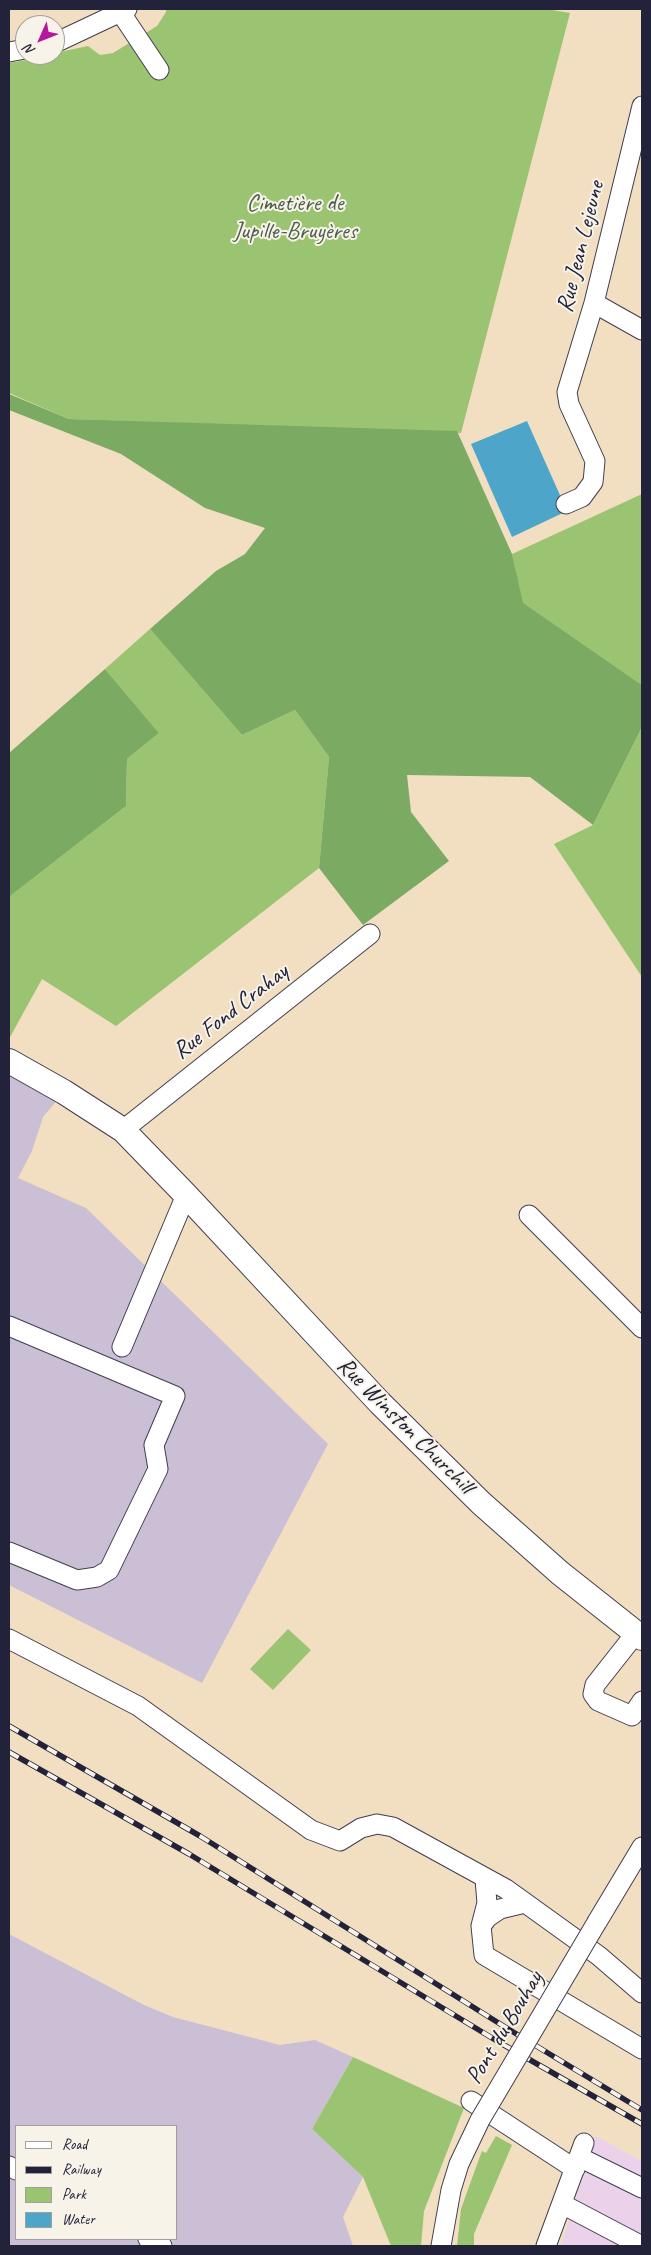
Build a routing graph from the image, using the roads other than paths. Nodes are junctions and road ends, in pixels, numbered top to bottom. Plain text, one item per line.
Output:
1 (124, 11) edge
2 (65, 38) edge
3 (159, 70) dead end
4 (642, 106) edge
5 (594, 303) junction
6 (642, 330) edge
7 (566, 504) dead end
8 (370, 934) dead end
9 (9, 1060) edge
10 (123, 1130) junction
11 (186, 1195) junction
12 (530, 1215) dead end
13 (9, 1326) edge
14 (642, 1328) edge
15 (122, 1347) dead end
16 (9, 1552) edge
17 (639, 1635) edge
18 (9, 1639) edge
19 (642, 1701) edge
20 (642, 1847) edge
21 (485, 1879) junction
22 (525, 1903) junction
23 (481, 1926) junction
24 (642, 1993) edge
25 (642, 2049) edge
26 (470, 2101) dead end
27 (579, 2156) junction
28 (642, 2188) edge
29 (562, 2204) junction
30 (150, 2240) edge
31 (162, 2246) edge
32 (441, 2246) edge
33 (546, 2246) edge
34 (642, 2246) edge

1 - 2 street
1 - 3 street
4 - 5 street, Rue Jean Lejeune
5 - 6 street
5 - 7 street, Rue Jean Lejeune
8 - 10 street, Rue Fond Crahay
9 - 10 main road, Rue Winston Churchill
10 - 11 main road, Rue Winston Churchill
11 - 15 street
11 - 17 main road, Rue Winston Churchill
12 - 14 street
13 - 16 street
17 - 19 street
18 - 21 street
20 - 32 street, Pont du Bouhay, bridge
21 - 22 street
21 - 23 street
22 - 23 street
22 - 24 street
23 - 25 street
26 - 27 street
27 - 28 street
27 - 29 street
29 - 33 street
29 - 34 street
30 - 31 street

